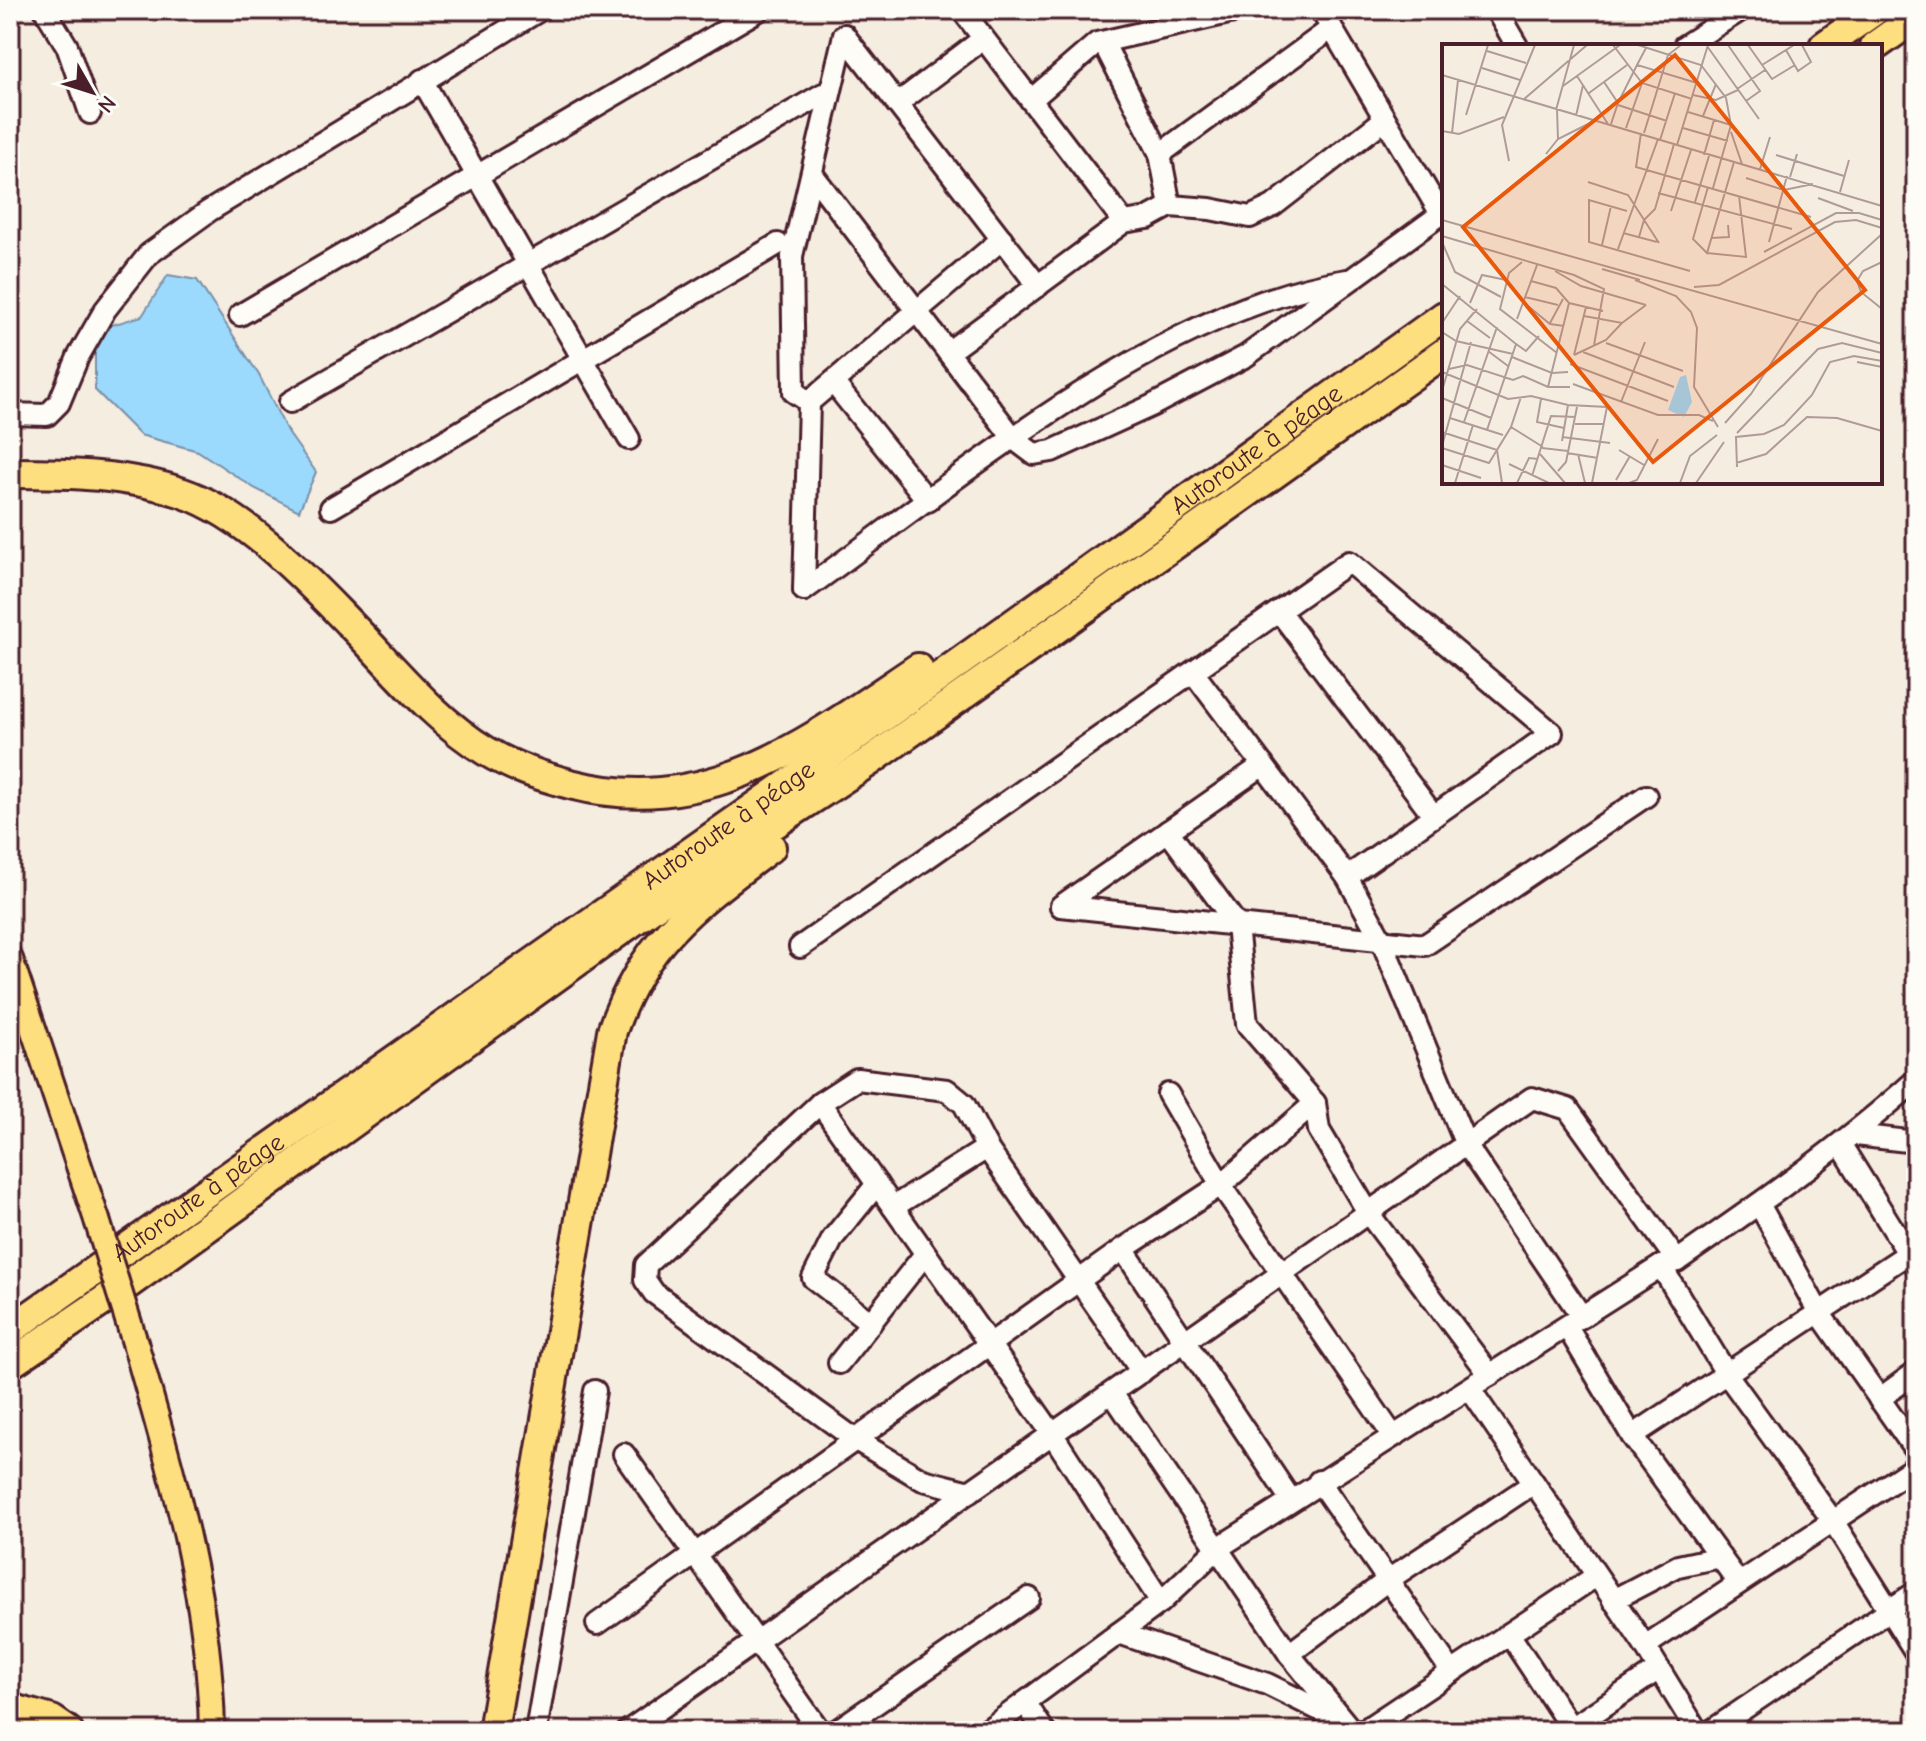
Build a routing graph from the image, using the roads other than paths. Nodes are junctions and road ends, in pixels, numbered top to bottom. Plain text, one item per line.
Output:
1 (45, 10) edge
2 (540, 10) edge
3 (759, 10) edge
4 (962, 10) edge
5 (1242, 10) edge
6 (1496, 10) edge
7 (1741, 10) edge
8 (1875, 10) edge
9 (1916, 17) edge
10 (1326, 19) edge
11 (983, 39) junction
12 (1103, 42) junction
13 (1516, 44) edge
14 (1687, 44) edge
15 (1827, 44) edge
16 (1878, 44) edge
17 (422, 80) junction
18 (823, 94) dead end
19 (1031, 100) junction
20 (897, 104) junction
21 (90, 113) dead end
22 (1385, 119) junction
23 (1160, 154) junction
24 (813, 175) junction
25 (475, 176) junction
26 (1170, 206) junction
27 (1442, 213) edge
28 (1124, 222) junction
29 (1002, 239) junction
30 (778, 244) dead end
31 (526, 265) junction
32 (1352, 279) junction
33 (1038, 286) junction
34 (917, 311) junction
35 (240, 315) dead end
36 (1442, 317) edge
37 (948, 352) junction
38 (1442, 354) edge
39 (582, 359) junction
40 (833, 382) junction
41 (290, 402) dead end
42 (809, 402) junction
43 (10, 414) edge
44 (629, 439) dead end
45 (1014, 439) junction
46 (10, 473) edge
47 (928, 501) junction
48 (331, 508) dead end
49 (1279, 611) junction
50 (1012, 622) junction
51 (1193, 672) junction
52 (870, 761) junction
53 (1263, 765) junction
54 (1646, 796) dead end
55 (1434, 816) junction
56 (1168, 831) junction
57 (1347, 877) junction
58 (1237, 925) junction
59 (1381, 939) junction
60 (800, 947) dead end
61 (10, 959) edge
62 (1916, 1080) edge
63 (1168, 1094) dead end
64 (820, 1103) junction
65 (1315, 1103) junction
66 (1848, 1140) junction
67 (1916, 1142) edge
68 (1466, 1145) junction
69 (987, 1148) junction
70 (877, 1184) junction
71 (1221, 1185) junction
72 (1759, 1204) junction
73 (893, 1207) junction
74 (1369, 1214) junction
75 (1123, 1249) junction
76 (925, 1254) junction
77 (1912, 1259) edge
78 (1669, 1263) junction
79 (1283, 1274) junction
80 (1079, 1281) junction
81 (1818, 1311) junction
82 (1574, 1322) junction
83 (871, 1323) junction
84 (10, 1330) edge
85 (1187, 1341) junction
86 (988, 1346) junction
87 (839, 1363) dead end
88 (10, 1364) edge
89 (1142, 1372) junction
90 (1916, 1372) edge
91 (1726, 1373) junction
92 (1490, 1375) junction
93 (1470, 1389) junction
94 (595, 1391) dead end
95 (1112, 1393) junction
96 (1879, 1399) junction
97 (1053, 1435) junction
98 (1393, 1436) junction
99 (1632, 1436) junction
100 (856, 1440) junction
101 (1916, 1451) edge
102 (624, 1454) dead end
103 (1916, 1466) edge
104 (1319, 1481) junction
105 (1534, 1483) junction
106 (970, 1492) junction
107 (1291, 1500) junction
108 (1833, 1521) junction
109 (1218, 1548) junction
110 (695, 1554) junction
111 (1720, 1557) junction
112 (1596, 1576) junction
113 (1388, 1580) junction
114 (1739, 1583) junction
115 (1916, 1592) edge
116 (1029, 1598) dead end
117 (1613, 1600) junction
118 (1161, 1602) junction
119 (1887, 1612) junction
120 (597, 1624) dead end
121 (1119, 1633) junction
122 (1509, 1634) junction
123 (757, 1641) junction
124 (1645, 1646) junction
125 (1916, 1653) edge
126 (1289, 1654) junction
127 (1659, 1669) junction
128 (1452, 1672) junction
129 (1025, 1702) junction
130 (10, 1708) edge
131 (1353, 1728) edge
132 (1570, 1730) edge
133 (68, 1731) edge
134 (212, 1731) edge
135 (493, 1731) edge
136 (536, 1731) edge
137 (628, 1731) edge
138 (820, 1731) edge
139 (836, 1731) edge
140 (986, 1731) edge
141 (1044, 1731) edge
142 (1697, 1731) edge
143 (1711, 1731) edge

1 - 21 street
2 - 17 street
3 - 25 street
4 - 11 street
5 - 12 street
6 - 13 street
7 - 14 street
8 - 15 highway
9 - 16 highway
10 - 22 street
10 - 23 street
11 - 19 street
11 - 20 street
12 - 19 street
12 - 23 street
17 - 25 street
17 - 43 street
18 - 31 street
19 - 28 street
20 - 24 street
20 - 29 street
22 - 26 street
22 - 27 street
23 - 26 street
24 - 34 street
24 - 42 street
25 - 31 street
25 - 35 street
26 - 28 street
27 - 32 street
28 - 33 street
29 - 33 street
29 - 34 street
30 - 39 street
31 - 39 street
31 - 41 street
32 - 45 street
32 - 45 street
33 - 37 street
34 - 37 street
34 - 40 street
36 - 50 highway, Autoroute à péage
37 - 45 street
38 - 52 highway
39 - 44 street
39 - 48 street
40 - 42 street
40 - 47 street
42 - 47 street
45 - 47 street
46 - 50 highway
49 - 51 street
49 - 55 street
49 - 55 street
50 - 84 highway, Autoroute à péage
51 - 53 street
51 - 60 street
52 - 88 highway
52 - 135 highway
53 - 56 street
53 - 57 street
54 - 59 street
55 - 57 street
56 - 58 street
56 - 58 street
57 - 59 street
58 - 59 street
58 - 65 street
59 - 68 street
61 - 134 main road, bridge
62 - 66 street
63 - 71 street
64 - 69 street
64 - 70 street
64 - 100 street
65 - 71 street
65 - 74 street
66 - 67 street
66 - 72 street
66 - 77 street
68 - 74 street
68 - 78 street
68 - 82 street
69 - 73 street
69 - 80 street
70 - 73 street
70 - 83 street
71 - 75 street
71 - 79 street
72 - 78 street
72 - 81 street
73 - 76 street
74 - 79 street
74 - 92 street
75 - 80 street
75 - 85 street
76 - 83 street
76 - 86 street
77 - 81 street
78 - 82 street
78 - 91 street
79 - 85 street
79 - 98 street
80 - 86 street
80 - 89 street
81 - 91 street
81 - 96 street
82 - 92 street
82 - 99 street
83 - 87 street
85 - 89 street
85 - 107 street
86 - 97 street
86 - 100 street
89 - 95 street
90 - 96 street
91 - 99 street
91 - 108 street
92 - 93 street
93 - 98 street
93 - 105 street
94 - 136 street
95 - 97 street
95 - 109 street
96 - 101 street
97 - 106 street
97 - 118 street
98 - 104 street
99 - 111 street
100 - 106 street
100 - 110 street
102 - 110 street
103 - 108 street
104 - 107 street
104 - 113 street
105 - 112 street
105 - 113 street
106 - 123 street
107 - 109 street
108 - 114 street
108 - 119 street
109 - 118 street
109 - 126 street
110 - 120 street
110 - 123 street
111 - 114 street
111 - 117 street
112 - 117 street
112 - 122 street
113 - 126 street
113 - 128 street
114 - 124 street
115 - 119 street
116 - 139 street
117 - 124 street
118 - 121 street
119 - 125 street
119 - 143 street
121 - 129 street
121 - 131 street
122 - 128 street
122 - 132 street
123 - 137 street
123 - 138 street
124 - 127 street
126 - 131 street
127 - 132 street
127 - 142 street
128 - 131 street
129 - 140 street
129 - 141 street
130 - 133 highway

